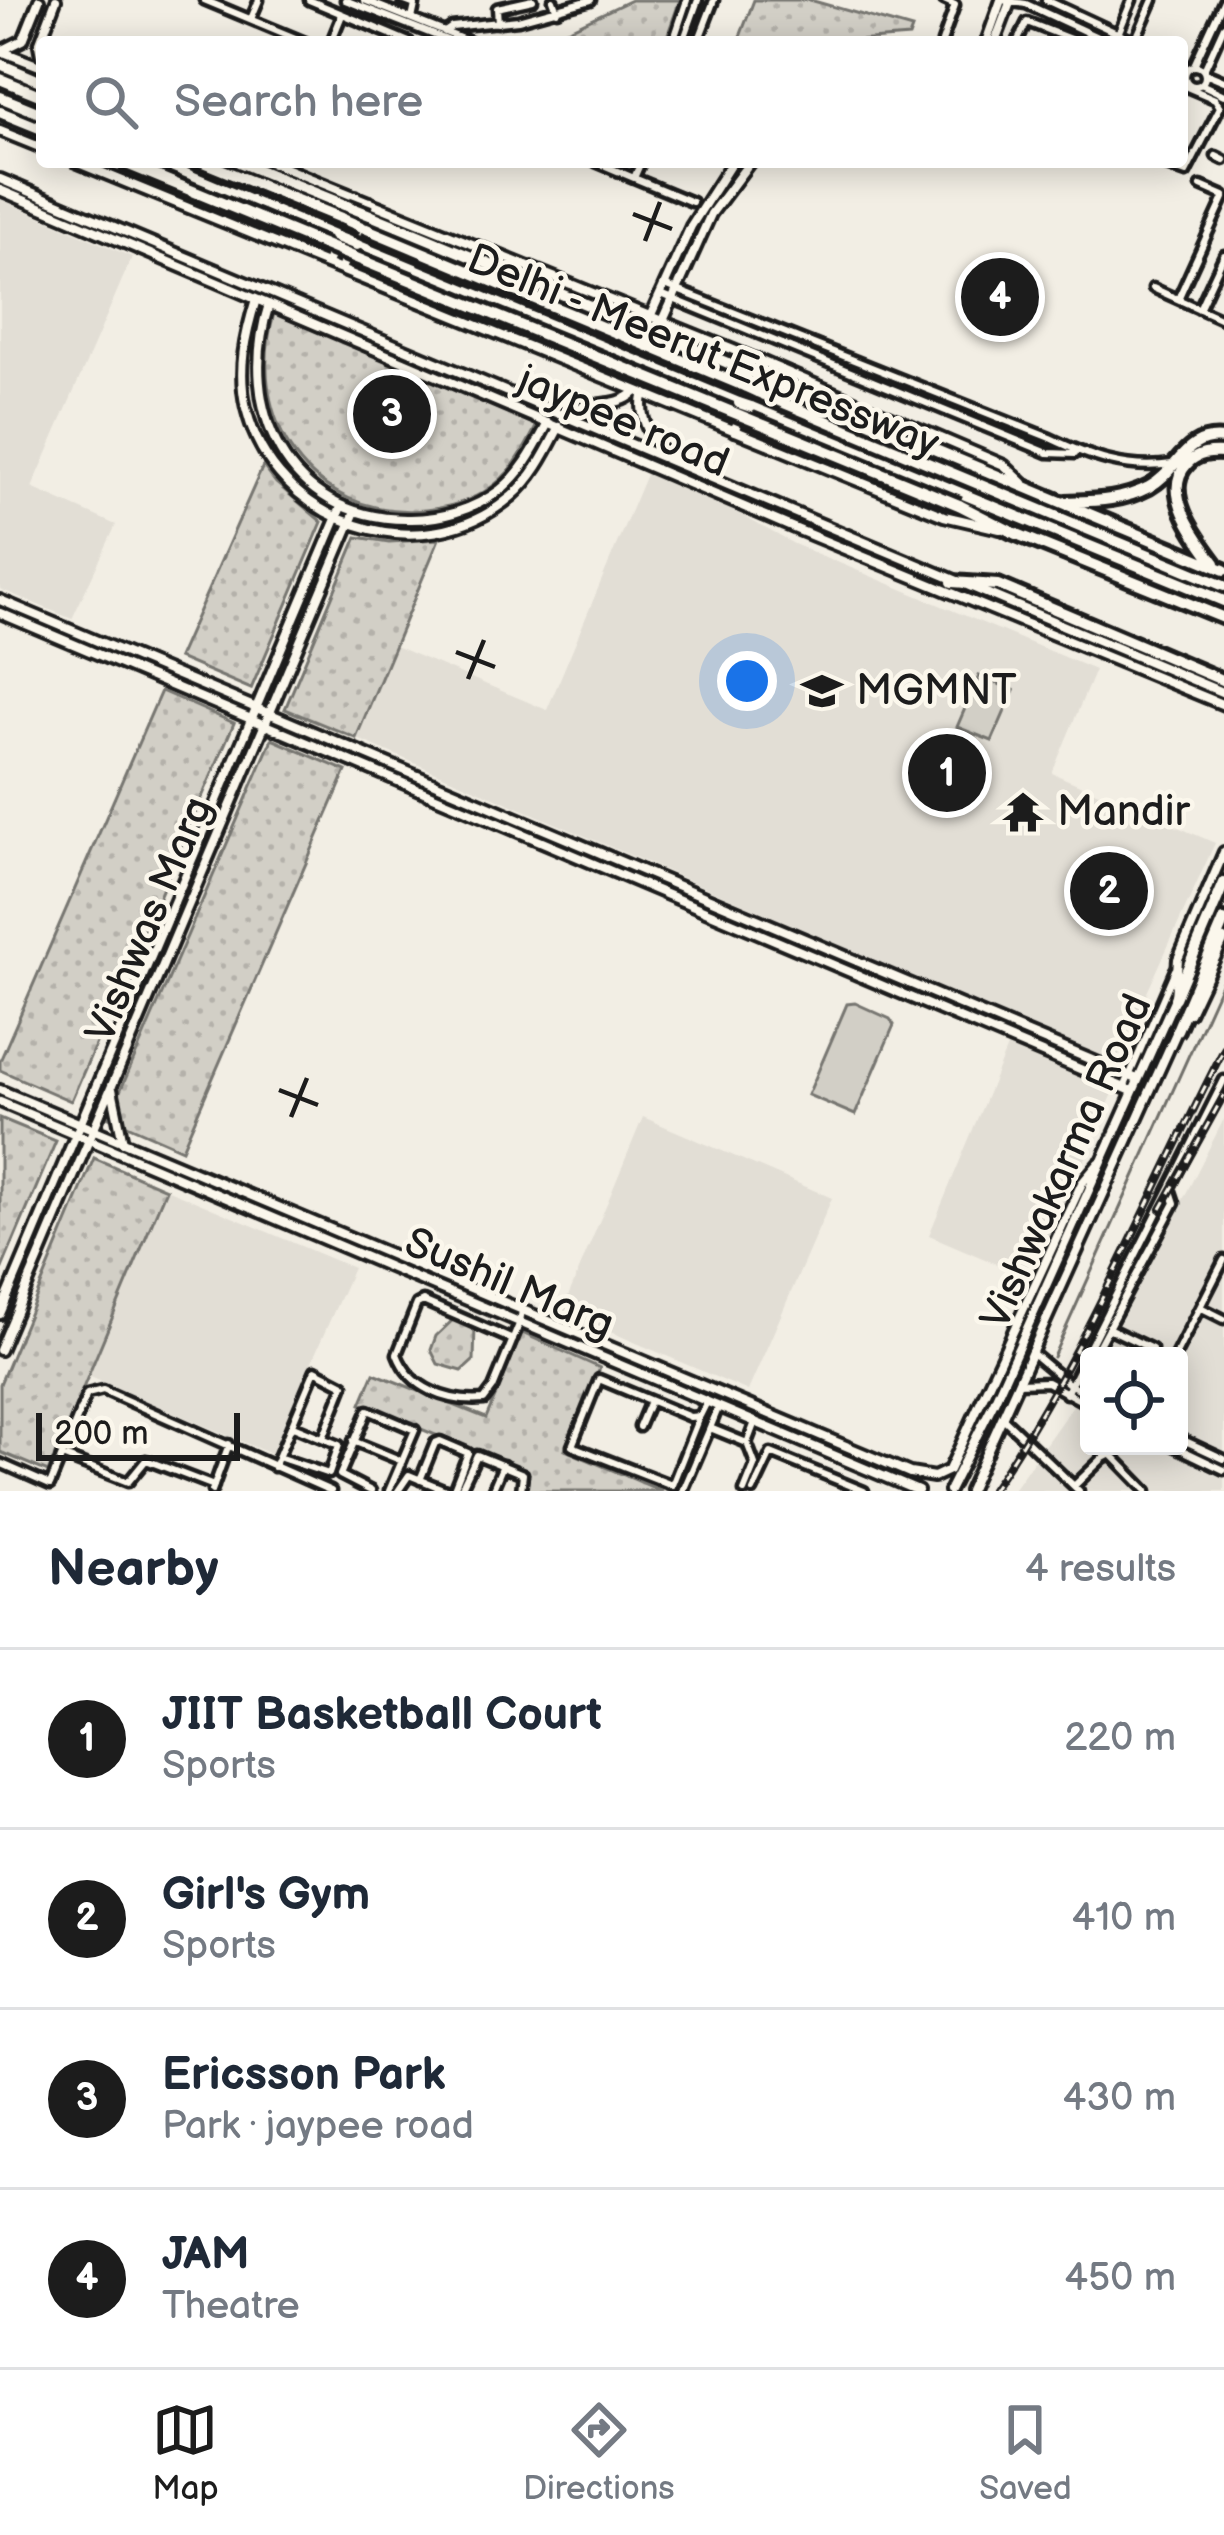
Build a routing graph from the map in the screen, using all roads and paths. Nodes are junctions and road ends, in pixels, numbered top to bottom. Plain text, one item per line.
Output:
1 (39, 0) edge
2 (56, 0) edge
3 (204, 0) edge
4 (259, 0) edge
5 (309, 0) edge
6 (345, 0) edge
7 (364, 0) edge
8 (402, 0) edge
9 (533, 0) edge
10 (553, 0) edge
11 (591, 0) edge
12 (687, 0) edge
13 (698, 0) edge
14 (714, 0) edge
15 (944, 0) edge
16 (1046, 0) edge
17 (1083, 0) edge
18 (1132, 0) edge
19 (1153, 0) edge
20 (1224, 0) edge
21 (1007, 1) edge
22 (414, 2) edge
23 (557, 11) junction
24 (343, 14) junction
25 (1077, 15) junction
26 (412, 19) junction
27 (251, 20) junction
28 (498, 23) junction
29 (1072, 26) junction
30 (1224, 26) edge
31 (1118, 34) junction
32 (443, 35) junction
33 (43, 36) edge
34 (290, 36) edge
35 (334, 36) edge
36 (395, 36) edge
37 (447, 36) edge
38 (675, 36) edge
39 (685, 36) edge
40 (700, 36) edge
41 (944, 36) edge
42 (993, 36) edge
43 (1020, 36) edge
44 (1063, 36) edge
45 (1094, 36) edge
46 (1122, 36) edge
47 (1138, 36) edge
48 (0, 50) edge
49 (36, 62) edge
50 (0, 64) edge
51 (1188, 65) edge
52 (1204, 71) junction
53 (0, 79) edge
54 (36, 79) edge
55 (1224, 81) edge
56 (1188, 82) edge
57 (1188, 83) edge
58 (1201, 84) junction
59 (36, 94) edge
60 (1224, 95) edge
61 (0, 97) edge
62 (0, 112) edge
63 (36, 112) edge
64 (36, 127) edge
65 (0, 131) edge
66 (36, 146) edge
67 (91, 168) edge
68 (137, 168) edge
69 (172, 168) edge
70 (218, 168) edge
71 (254, 168) edge
72 (285, 168) edge
73 (610, 168) edge
74 (638, 168) edge
75 (727, 168) edge
76 (743, 168) edge
77 (1172, 168) edge
78 (634, 178) junction
79 (0, 179) edge
80 (1201, 186) dead end
81 (0, 190) edge
82 (356, 196) junction
83 (1224, 197) edge
84 (370, 202) junction
85 (692, 202) dead end
86 (89, 222) junction
87 (1224, 255) edge
88 (327, 263) junction
89 (341, 269) junction
90 (1153, 288) dead end
91 (663, 290) junction
92 (674, 295) junction
93 (256, 299) junction
94 (1178, 299) junction
95 (269, 304) junction
96 (1199, 309) junction
97 (649, 319) junction
98 (1224, 320) edge
99 (662, 324) junction
100 (417, 361) junction
101 (763, 362) junction
102 (851, 365) junction
103 (639, 394) junction
104 (548, 423) junction
105 (561, 423) junction
106 (734, 431) junction
107 (1224, 439) edge
108 (1224, 453) edge
109 (1078, 454) junction
110 (1174, 464) junction
111 (1145, 466) junction
112 (684, 469) junction
113 (1157, 482) junction
114 (1030, 488) junction
115 (1062, 502) junction
116 (340, 507) junction
117 (354, 514) junction
118 (335, 519) junction
119 (349, 526) junction
120 (1012, 532) junction
121 (1221, 569) edge
122 (922, 575) junction
123 (952, 582) junction
124 (1224, 586) edge
125 (0, 600) edge
126 (1224, 601) edge
127 (0, 613) edge
128 (1224, 618) edge
129 (1109, 648) junction
130 (1105, 659) junction
131 (1224, 681) edge
132 (1224, 693) edge
133 (1224, 705) edge
134 (256, 708) junction
135 (270, 713) junction
136 (252, 719) junction
137 (265, 724) junction
138 (1224, 852) edge
139 (1224, 883) edge
140 (1224, 920) edge
141 (1224, 939) edge
142 (1177, 964) junction
143 (1174, 998) junction
144 (1177, 1030) junction
145 (1132, 1077) junction
146 (1224, 1079) edge
147 (112, 1088) junction
148 (1128, 1089) junction
149 (0, 1090) edge
150 (0, 1102) edge
151 (80, 1124) junction
152 (94, 1130) junction
153 (76, 1134) junction
154 (89, 1140) junction
155 (123, 1142) junction
156 (1100, 1163) junction
157 (1170, 1188) junction
158 (1060, 1255) junction
159 (1071, 1260) junction
160 (1224, 1260) edge
161 (1049, 1279) junction
162 (1060, 1284) junction
163 (1200, 1307) junction
164 (522, 1310) junction
165 (0, 1314) edge
166 (1224, 1319) edge
167 (520, 1322) junction
168 (1108, 1328) junction
169 (513, 1340) junction
170 (1098, 1347) edge
171 (1148, 1347) edge
172 (1180, 1347) edge
173 (0, 1350) edge
174 (1031, 1352) junction
175 (1080, 1372) edge
176 (1018, 1383) junction
177 (1069, 1384) junction
178 (1080, 1390) edge
179 (1066, 1394) junction
180 (650, 1401) junction
181 (707, 1401) junction
182 (1080, 1401) edge
183 (979, 1402) junction
184 (719, 1406) junction
185 (991, 1408) junction
186 (699, 1417) junction
187 (1002, 1417) junction
188 (755, 1421) junction
189 (292, 1425) junction
190 (639, 1427) dead end
191 (710, 1428) junction
192 (322, 1438) junction
193 (353, 1441) junction
194 (1188, 1442) edge
195 (747, 1443) junction
196 (229, 1444) junction
197 (1188, 1453) edge
198 (1108, 1455) edge
199 (1110, 1455) edge
200 (62, 1456) junction
201 (278, 1457) junction
202 (1224, 1460) edge
203 (402, 1461) junction
204 (0, 1463) edge
205 (963, 1464) junction
206 (503, 1466) junction
207 (274, 1467) junction
208 (949, 1470) junction
209 (1224, 1470) edge
210 (922, 1476) junction
211 (420, 1480) junction
212 (842, 1481) junction
213 (50, 1488) edge
214 (213, 1488) edge
215 (360, 1489) edge
216 (437, 1489) edge
217 (1076, 1489) edge
218 (332, 1491) edge
219 (370, 1491) edge
220 (394, 1491) edge
221 (454, 1491) edge
222 (492, 1491) edge
223 (521, 1491) edge
224 (683, 1491) edge
225 (744, 1491) edge
226 (753, 1491) edge
227 (837, 1491) edge
228 (864, 1491) edge
229 (918, 1491) edge
230 (950, 1491) edge
231 (968, 1491) edge
232 (1147, 1491) edge

1 - 48 street
2 - 33 street
3 - 27 street
4 - 27 street
5 - 24 street
6 - 32 street
7 - 26 street
8 - 22 street
9 - 28 street
10 - 23 street
11 - 23 street
12 - 38 street
13 - 39 street
14 - 40 street
15 - 41 street
16 - 25 street
17 - 25 street
18 - 31 street
19 - 47 street
20 - 51 street
21 - 29 street
21 - 42 street
22 - 26 street
23 - 28 street
24 - 35 street
24 - 36 street
25 - 29 street
25 - 31 street
26 - 32 street
27 - 34 street
28 - 32 street
29 - 45 street
30 - 52 street
31 - 46 street
32 - 37 street
43 - 44 street
48 - 49 street
50 - 54 highway
51 - 52 street
52 - 55 street
52 - 58 street
53 - 59 highway
56 - 77 street
57 - 58 street
58 - 60 street
61 - 63 highway
62 - 64 highway
65 - 66 street
67 - 88 street
68 - 120 highway, bridge
69 - 126 highway, Delhi - Meerut Expressway, bridge
70 - 124 highway, Delhi - Meerut Expressway, bridge
71 - 114 highway, bridge
72 - 82 street
73 - 78 street
74 - 78 street
75 - 91 street
76 - 92 street
78 - 85 street
79 - 86 street
80 - 83 street
81 - 86 street, jaypee road
82 - 84 street
82 - 88 street
83 - 94 street
84 - 89 street
84 - 97 street
86 - 93 street, jaypee road
86 - 100 street
87 - 96 street
88 - 89 street
89 - 103 street
90 - 94 street
91 - 92 street
91 - 97 street
92 - 99 street
92 - 102 street
93 - 95 street, jaypee road
93 - 118 street
94 - 96 street
95 - 100 street, jaypee road
95 - 116 street
96 - 98 street
97 - 99 street
99 - 101 street
100 - 104 street, jaypee road
100 - 105 street
101 - 106 street
101 - 114 street
102 - 109 street
102 - 109 street
103 - 105 street
103 - 106 street
103 - 112 street
104 - 105 street, jaypee road
104 - 117 street
105 - 112 street
105 - 119 street
105 - 122 street, jaypee road
106 - 120 street
107 - 110 highway
108 - 121 highway
109 - 111 street
110 - 111 street
110 - 113 highway
111 - 113 street
112 - 122 street
113 - 115 highway
114 - 115 highway
115 - 121 highway
116 - 117 street
116 - 118 street, Vishwas Marg
117 - 119 street, Vishwas Marg
118 - 119 street
118 - 134 street, Vishwas Marg
119 - 135 street, Vishwas Marg
120 - 128 highway
122 - 123 street
122 - 130 street, jaypee road
123 - 129 street
123 - 131 highway
125 - 134 street
127 - 136 street
129 - 130 street
129 - 132 street
130 - 133 street, jaypee road
134 - 135 street
134 - 136 street, Vishwas Marg
135 - 137 street, Vishwas Marg
135 - 145 street
136 - 137 street
136 - 151 street, Vishwas Marg
137 - 147 street, Vishwas Marg
137 - 148 street
138 - 142 street, Vishwakarma Road
139 - 143 highway
140 - 144 highway
141 - 144 street, Vishwakarma Road
142 - 143 street, Vishwakarma Road
142 - 145 street
143 - 145 street, Vishwakarma Road
144 - 159 street, Vishwakarma Road
145 - 148 street, Vishwakarma Road
146 - 157 street
147 - 152 street, Vishwas Marg
147 - 155 street
148 - 156 street, Vishwakarma Road
149 - 151 street, Sushil Marg
150 - 153 street, Sushil Marg
151 - 152 street, Sushil Marg
151 - 153 street, Vishwas Marg
152 - 154 street, Vishwas Marg
152 - 155 street, Sushil Marg
153 - 154 street, Sushil Marg
153 - 165 street, Vishwas Marg
154 - 167 street, Sushil Marg
154 - 173 street, Vishwas Marg
155 - 164 street, Sushil Marg
156 - 158 street, Vishwakarma Road
156 - 183 street
157 - 168 street
157 - 177 street
158 - 159 street
158 - 161 street, Vishwakarma Road
159 - 162 street, Vishwakarma Road
160 - 163 street
161 - 162 street
161 - 185 street, Vishwakarma Road
162 - 174 street, Vishwakarma Road
163 - 166 street
163 - 172 street
164 - 167 street
164 - 210 street, Sushil Marg
167 - 169 street
167 - 181 street, Sushil Marg
168 - 170 street
168 - 171 street
169 - 169 street
174 - 176 street, Vishwakarma Road
174 - 177 street
175 - 177 street
176 - 179 street
176 - 187 street, Vishwakarma Road
177 - 178 street
177 - 179 street
179 - 182 street
180 - 186 street
180 - 186 street
180 - 190 street
181 - 184 street, Sushil Marg
181 - 186 street
183 - 185 street
183 - 208 street
184 - 188 street, Sushil Marg
184 - 191 street
185 - 205 street, Vishwakarma Road
187 - 217 street
187 - 231 street, Vishwakarma Road
188 - 195 street
188 - 229 street, Sushil Marg
189 - 192 street
189 - 192 street
189 - 201 street
191 - 195 street
191 - 224 street
192 - 201 street
193 - 203 street
193 - 203 street
193 - 215 street
194 - 202 street
195 - 225 street
196 - 200 street
196 - 207 street
196 - 214 street
197 - 209 street
198 - 217 street
199 - 232 street
200 - 213 street
200 - 214 street
201 - 207 street
203 - 220 street
204 - 213 street
205 - 208 street
205 - 230 street, Vishwakarma Road
206 - 221 street
206 - 222 street
206 - 223 street
207 - 218 street
208 - 210 street
210 - 229 street
211 - 216 street
211 - 220 street
211 - 221 street
212 - 226 street
212 - 227 street
212 - 228 street
215 - 219 street
216 - 221 street

